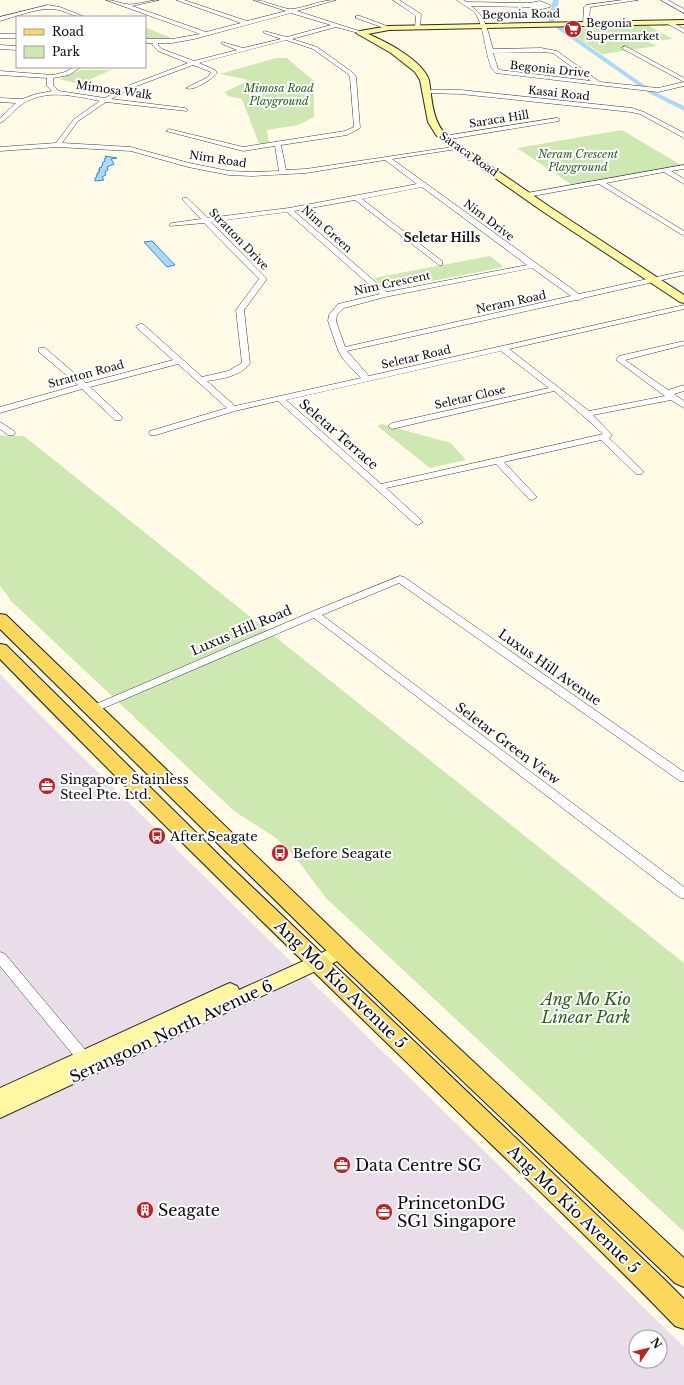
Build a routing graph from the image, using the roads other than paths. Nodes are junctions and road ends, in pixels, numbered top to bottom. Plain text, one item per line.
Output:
1 (109, 0) edge
2 (156, 0) edge
3 (179, 0) edge
4 (256, 0) edge
5 (334, 0) edge
6 (396, 0) edge
7 (460, 0) edge
8 (635, 0) edge
9 (664, 0) edge
10 (608, 1) edge
11 (466, 4) junction
12 (530, 5) dead end
13 (127, 6) junction
14 (290, 11) junction
15 (684, 12) edge
16 (79, 16) edge
17 (358, 17) dead end
18 (0, 19) edge
19 (668, 22) junction
20 (684, 22) edge
21 (247, 23) junction
22 (586, 24) junction
23 (335, 26) junction
24 (484, 26) junction
25 (389, 28) junction
26 (418, 28) junction
27 (684, 31) edge
28 (266, 32) dead end
29 (360, 33) junction
30 (206, 34) junction
31 (0, 36) edge
32 (16, 36) edge
33 (285, 39) junction
34 (146, 41) edge
35 (156, 42) junction
36 (224, 44) dead end
37 (0, 47) edge
38 (16, 48) edge
39 (625, 48) dead end
40 (242, 50) junction
41 (489, 51) junction
42 (194, 63) junction
43 (77, 68) edge
44 (0, 73) edge
45 (50, 78) junction
46 (684, 80) edge
47 (599, 84) junction
48 (684, 84) edge
49 (188, 88) dead end
50 (57, 92) junction
51 (427, 92) junction
52 (0, 100) edge
53 (105, 100) junction
54 (21, 101) junction
55 (184, 110) dead end
56 (557, 120) dead end
57 (0, 121) edge
58 (169, 131) dead end
59 (684, 136) edge
60 (444, 138) junction
61 (58, 145) junction
62 (278, 145) junction
63 (457, 147) junction
64 (0, 149) edge
65 (387, 159) junction
66 (684, 167) edge
67 (665, 170) junction
68 (283, 172) junction
69 (600, 182) junction
70 (684, 182) edge
71 (424, 185) junction
72 (527, 195) junction
73 (357, 198) junction
74 (185, 199) dead end
75 (289, 210) junction
76 (206, 220) junction
77 (172, 225) dead end
78 (684, 234) edge
79 (439, 263) dead end
80 (533, 266) junction
81 (684, 274) edge
82 (654, 280) junction
83 (385, 295) junction
84 (579, 298) junction
85 (684, 300) edge
86 (684, 306) edge
87 (140, 326) dead end
88 (684, 343) edge
89 (503, 348) junction
90 (42, 350) dead end
91 (342, 350) junction
92 (179, 361) junction
93 (367, 379) junction
94 (201, 380) junction
95 (84, 386) junction
96 (684, 388) edge
97 (554, 389) junction
98 (669, 395) junction
99 (280, 400) junction
100 (684, 405) edge
101 (233, 409) junction
102 (0, 410) edge
103 (587, 414) junction
104 (118, 418) dead end
105 (0, 425) edge
106 (392, 426) dead end
107 (11, 433) dead end
108 (153, 433) dead end
109 (603, 437) junction
110 (498, 461) junction
111 (639, 472) dead end
112 (380, 488) junction
113 (532, 497) dead end
114 (418, 522) dead end
115 (400, 579) joint
116 (315, 614) junction
117 (0, 619) edge
118 (0, 649) edge
119 (35, 653) junction
120 (20, 670) junction
121 (94, 709) junction
122 (684, 778) edge
123 (684, 894) edge
124 (325, 953) junction
125 (0, 957) edge
126 (88, 1063) junction
127 (0, 1096) edge
128 (0, 1109) edge
129 (684, 1275) edge
130 (684, 1317) edge

1 - 13 street
2 - 13 street
3 - 21 street
4 - 14 street, Saraca Road
5 - 14 street
6 - 26 street
7 - 11 street, Begonia Drive
8 - 10 street
9 - 15 street
10 - 22 street
11 - 12 street
11 - 24 street, Begonia Drive
13 - 30 street
14 - 21 street
14 - 23 street, Saraca Road
16 - 18 street
17 - 25 street
19 - 20 street, Begonia Road
19 - 22 street, Begonia Road
19 - 27 street
21 - 30 street
22 - 24 street, Begonia Road
23 - 29 street, Saraca Road
23 - 33 street
24 - 26 street, Begonia Road
24 - 41 street, Begonia Drive
25 - 26 street, Begonia Road
25 - 29 street, Begonia Road
28 - 33 street
29 - 51 street, Saraca Road
30 - 35 street
31 - 32 street
33 - 40 street
33 - 62 street
34 - 35 street
35 - 42 street
36 - 40 street
37 - 38 street
39 - 46 street
40 - 42 street
41 - 47 street, Begonia Drive
41 - 47 street, Begonia Drive
42 - 49 street
42 - 53 street
43 - 45 street, Mimosa Walk
44 - 45 street, Mimosa Walk
45 - 50 street, Mimosa Walk
47 - 48 street, Begonia Drive
50 - 53 street, Mimosa Walk
50 - 54 street
51 - 59 street, Kasai Road
51 - 60 street, Saraca Road
52 - 54 street
53 - 55 street, Mimosa Walk
53 - 61 street
54 - 57 street
56 - 60 street, Saraca Hill
58 - 62 street
60 - 63 street, Saraca Road
61 - 64 street, Nim Road
61 - 68 street, Nim Road
62 - 68 street
63 - 65 street, Nim Road
63 - 72 street, Saraca Road
65 - 68 street, Nim Road
65 - 71 street, Nim Drive
66 - 67 street
67 - 69 street
67 - 70 street
69 - 72 street
69 - 78 street
71 - 73 street, Nim Green
71 - 80 street, Nim Drive
72 - 82 street, Saraca Road
73 - 75 street, Nim Green
73 - 79 street
74 - 76 street, Stratton Drive
75 - 76 street
75 - 83 street, Nim Green
76 - 77 street
76 - 94 street, Stratton Drive
80 - 83 street, Nim Crescent
80 - 84 street, Nim Drive
81 - 82 street, Neram Road
82 - 84 street, Neram Road
82 - 85 street, Saraca Road
83 - 91 street, Nim Crescent
84 - 91 street, Neram Road
86 - 89 street, Seletar Road
87 - 92 street
88 - 98 street
89 - 93 street, Seletar Road
89 - 97 street
90 - 95 street
91 - 93 street, Nim Crescent
92 - 94 street
92 - 95 street, Stratton Road
93 - 99 street, Seletar Road
94 - 101 street
95 - 102 street, Stratton Road
95 - 104 street
96 - 98 street
97 - 103 street
97 - 106 street, Seletar Close
98 - 100 street
98 - 103 street
99 - 101 street, Seletar Road
99 - 112 street, Seletar Terrace
101 - 108 street, Seletar Road
103 - 109 street
105 - 107 street
109 - 110 street, Seletar Terrace
109 - 111 street
110 - 112 street, Seletar Terrace
110 - 113 street
112 - 114 street, Seletar Terrace
115 - 116 street, Luxus Hill Road
115 - 122 street, Luxus Hill Avenue
116 - 121 street, Luxus Hill Road
116 - 123 street, Seletar Green View
117 - 119 main road, Ang Mo Kio Avenue 5
118 - 120 main road, Ang Mo Kio Avenue 5
119 - 120 main road
119 - 121 main road, Ang Mo Kio Avenue 5
120 - 124 main road, Ang Mo Kio Avenue 5
121 - 124 main road, Ang Mo Kio Avenue 5
124 - 126 street, Serangoon North Avenue 6
124 - 129 main road, Ang Mo Kio Avenue 5
124 - 130 main road, Ang Mo Kio Avenue 5
125 - 126 street
126 - 127 street, Serangoon North Avenue 6
126 - 128 street, Serangoon North Avenue 6

